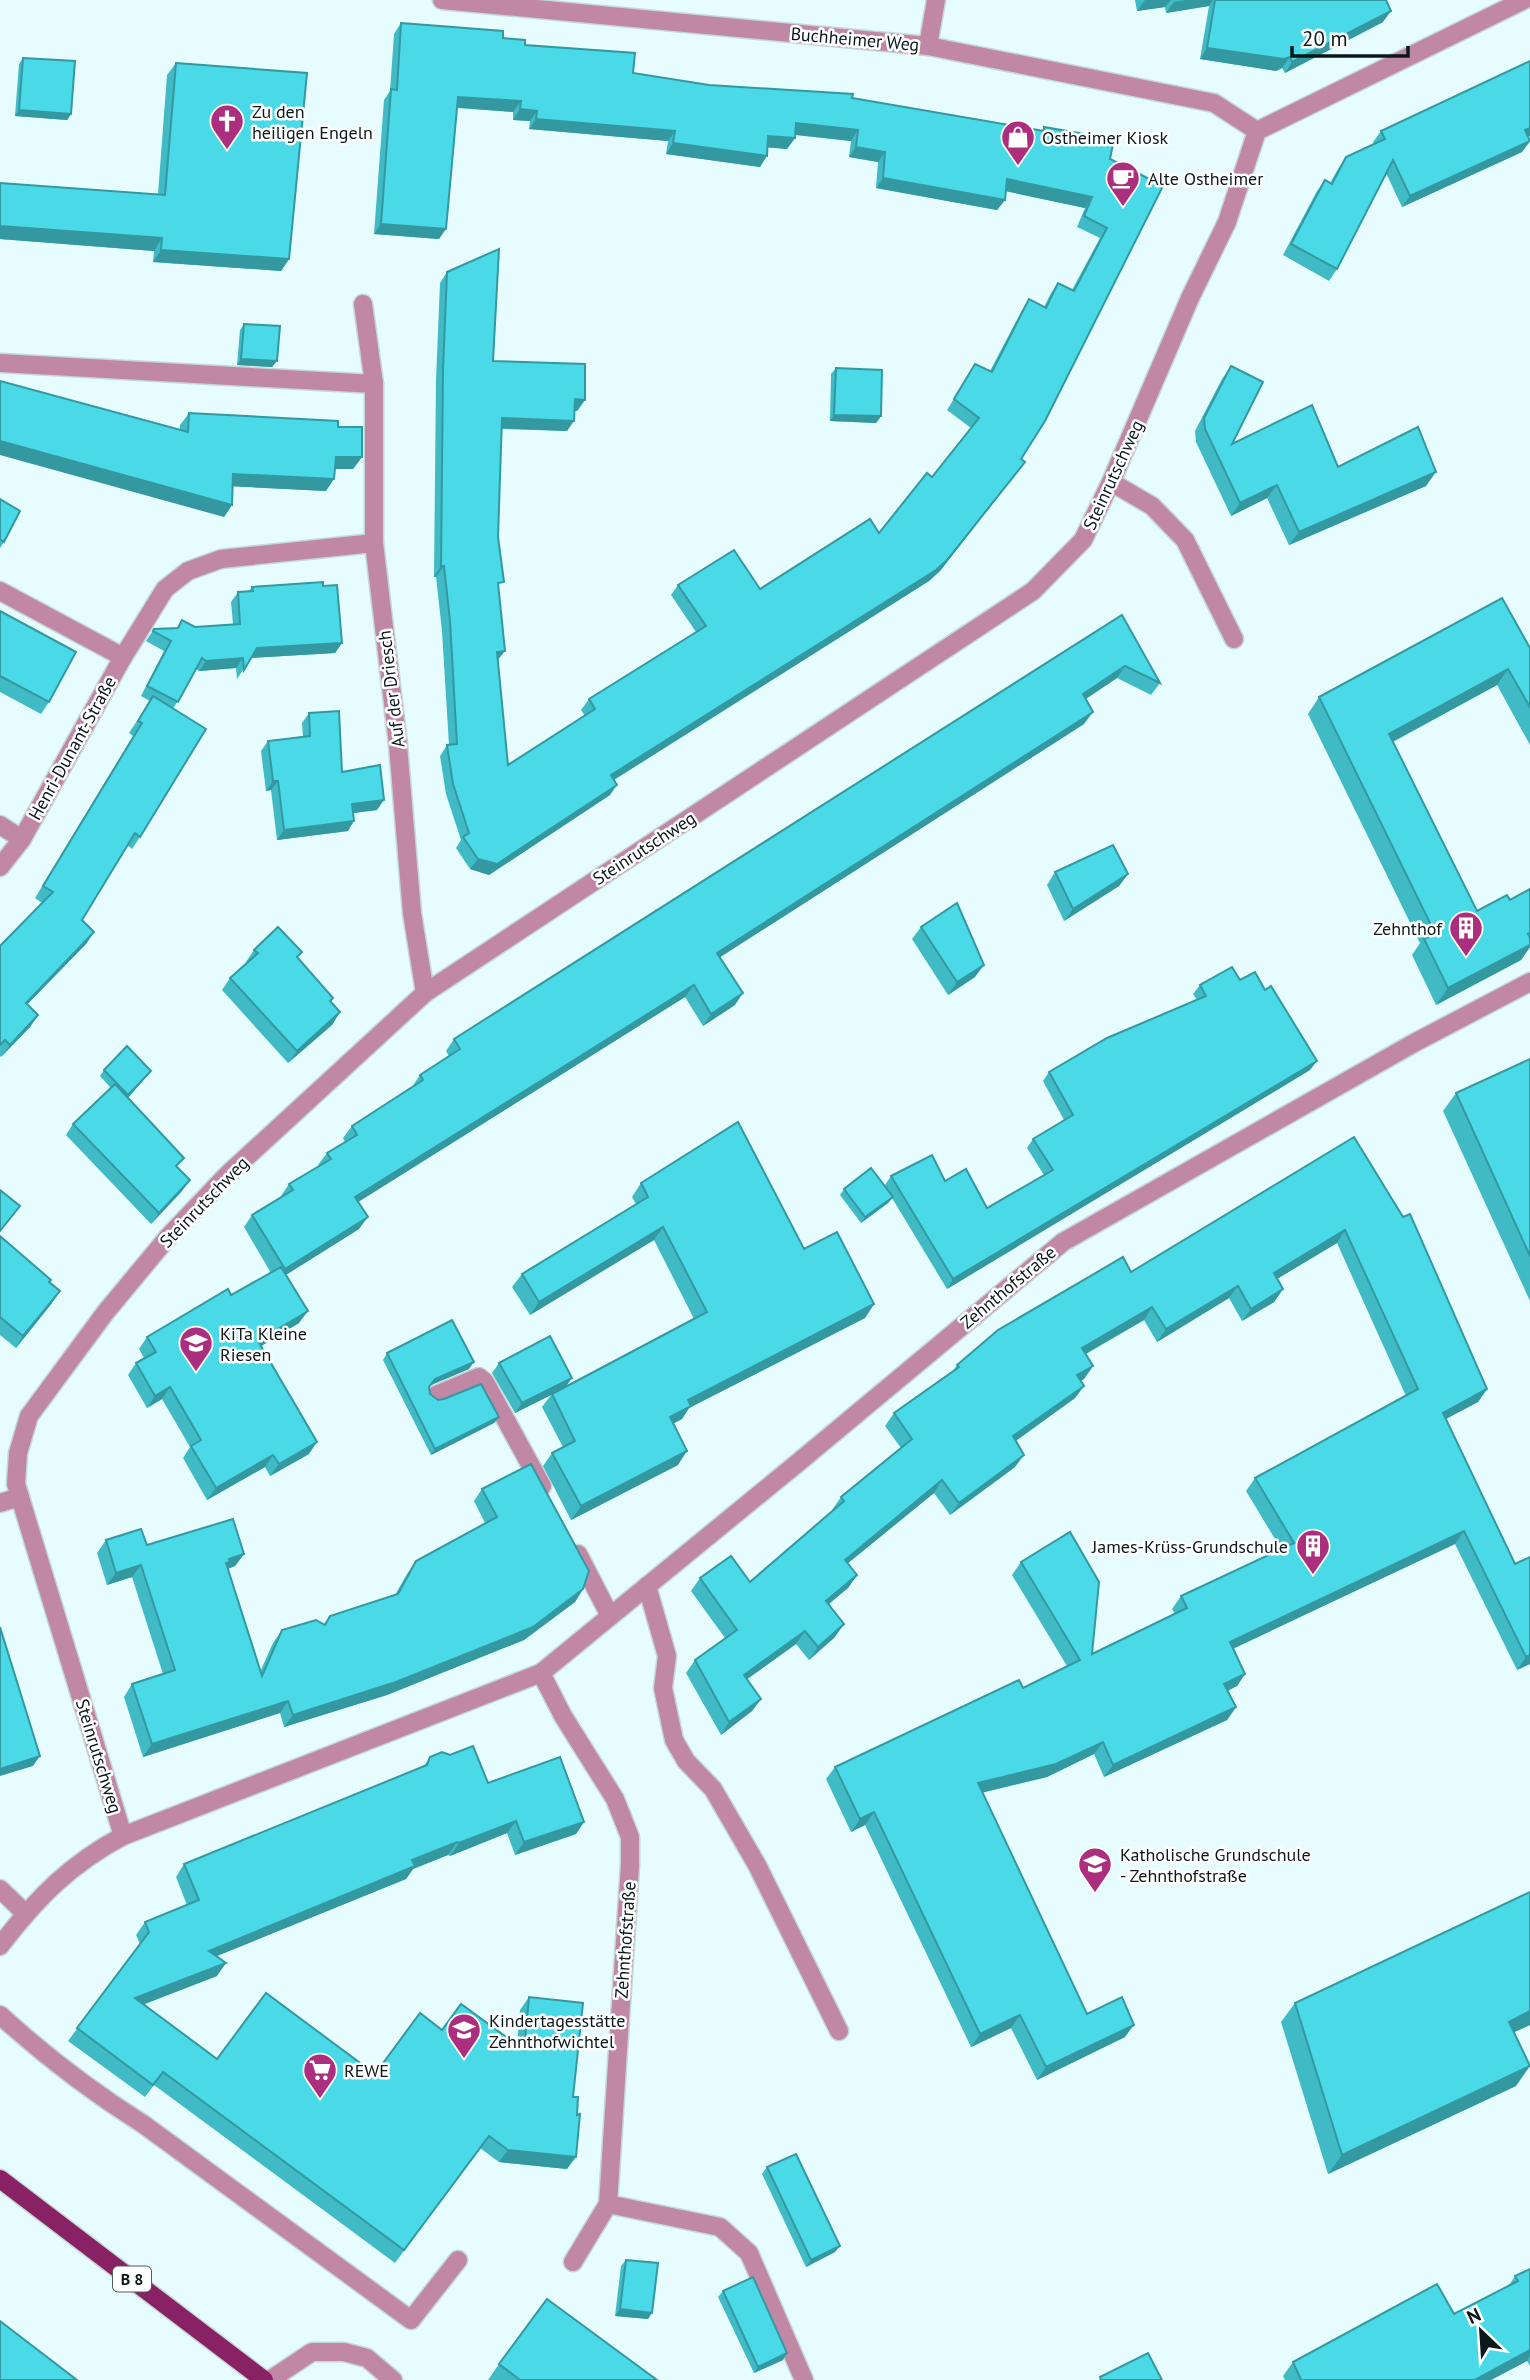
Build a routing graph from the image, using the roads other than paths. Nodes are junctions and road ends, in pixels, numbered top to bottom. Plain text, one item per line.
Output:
1 (442, 0) edge
2 (936, 0) edge
3 (1524, 0) edge
4 (928, 46) junction
5 (1256, 131) junction
6 (363, 304) dead end
7 (0, 363) edge
8 (374, 384) junction
9 (1111, 482) junction
10 (374, 544) junction
11 (0, 591) edge
12 (1234, 639) dead end
13 (123, 657) junction
14 (0, 825) edge
15 (22, 839) junction
16 (0, 867) edge
17 (1530, 982) edge
18 (425, 993) junction
19 (436, 1395) edge
20 (20, 1497) junction
21 (548, 1498) edge
22 (0, 1503) edge
23 (568, 1532) edge
24 (647, 1586) junction
25 (610, 1616) junction
26 (541, 1672) junction
27 (123, 1836) junction
28 (0, 1889) edge
29 (26, 1914) junction
30 (0, 1946) edge
31 (0, 2015) edge
32 (839, 2031) dead end
33 (0, 2179) edge
34 (608, 2204) junction
35 (458, 2260) dead end
36 (573, 2262) dead end
37 (264, 2380) edge
38 (270, 2380) edge
39 (393, 2380) edge
40 (804, 2380) edge

1 - 4 street, Buchheimer Weg
2 - 4 street
3 - 5 street
4 - 5 street, Buchheimer Weg
5 - 9 street, Steinrutschweg
6 - 8 street, Auf der Driesch
7 - 8 street
8 - 10 street, Auf der Driesch
9 - 12 street
9 - 18 street, Steinrutschweg
10 - 13 street, Henri-Dunant-Straße
10 - 18 street, Auf der Driesch
11 - 13 street, Henri-Dunant-Straße
13 - 15 street, Henri-Dunant-Straße
14 - 15 street, Henri-Dunant-Straße
15 - 16 street, Henri-Dunant-Straße
17 - 24 street, Zehnthofstraße
18 - 20 street, Steinrutschweg
19 - 21 street
20 - 22 street
20 - 27 street, Steinrutschweg
23 - 25 street
24 - 25 street, Zehnthofstraße
24 - 32 street
25 - 26 street, Zehnthofstraße
26 - 27 street, Zehnthofstraße
26 - 34 street, Zehnthofstraße
27 - 29 street, Zehnthofstraße
28 - 29 street
29 - 30 street, Zehnthofstraße
31 - 35 street
33 - 37 main road, B 8
34 - 36 street, Zehnthofstraße
34 - 40 street
38 - 39 street

